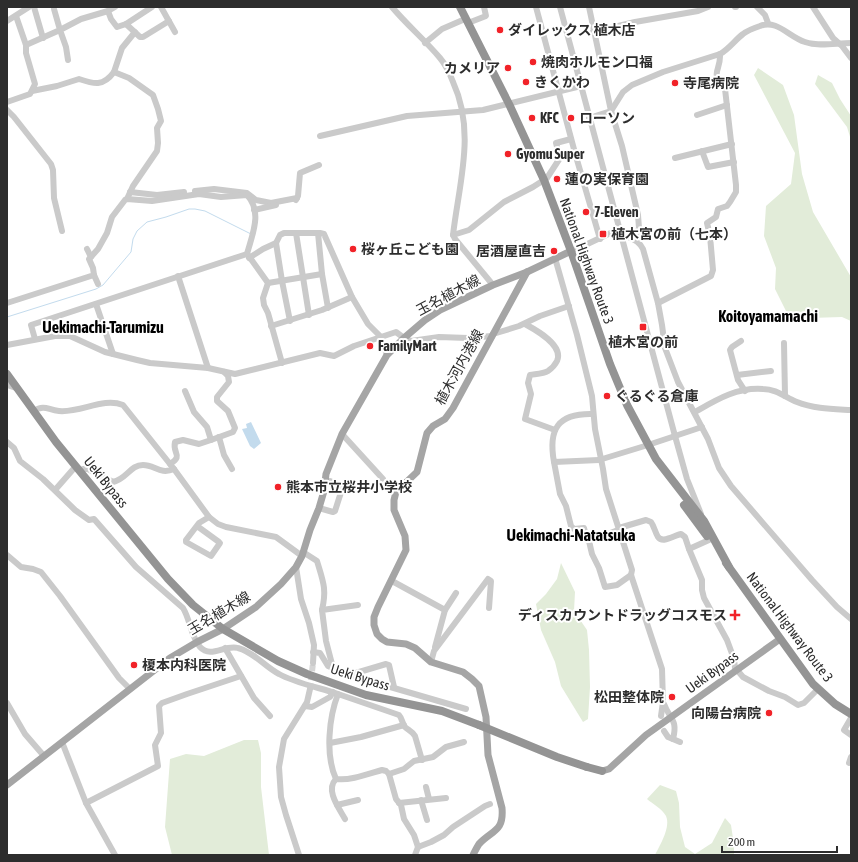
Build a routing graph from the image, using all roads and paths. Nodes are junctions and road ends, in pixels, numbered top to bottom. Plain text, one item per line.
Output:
1 (28, 7) edge
2 (34, 7) edge
3 (115, 7) edge
4 (152, 7) edge
5 (162, 7) edge
6 (392, 7) edge
7 (462, 7) edge
8 (484, 7) edge
9 (536, 7) edge
10 (560, 7) edge
11 (589, 7) edge
12 (708, 7) edge
13 (757, 7) edge
14 (813, 7) edge
15 (54, 9) dead end
16 (688, 9) edge
17 (108, 11) junction
18 (16, 16) junction
19 (7, 21) edge
20 (169, 21) junction
21 (469, 21) junction
22 (768, 23) junction
23 (126, 24) junction
24 (60, 30) junction
25 (135, 32) junction
26 (175, 32) dead end
27 (593, 32) junction
28 (43, 38) junction
29 (425, 43) junction
30 (839, 43) junction
31 (851, 43) edge
32 (26, 45) junction
33 (720, 54) junction
34 (851, 58) edge
35 (68, 60) dead end
36 (114, 72) junction
37 (580, 86) junction
38 (32, 91) junction
39 (559, 92) junction
40 (7, 102) edge
41 (509, 104) junction
42 (727, 106) junction
43 (7, 110) edge
44 (611, 111) junction
45 (463, 112) junction
46 (697, 115) dead end
47 (589, 118) junction
48 (320, 136) dead end
49 (571, 138) junction
50 (732, 144) junction
51 (702, 151) junction
52 (675, 158) dead end
53 (734, 162) junction
54 (319, 165) dead end
55 (544, 180) junction
56 (130, 192) junction
57 (297, 198) junction
58 (127, 199) junction
59 (254, 210) junction
60 (619, 229) junction
61 (62, 231) dead end
62 (296, 233) junction
63 (318, 233) junction
64 (453, 235) junction
65 (600, 239) junction
66 (634, 239) junction
67 (276, 243) junction
68 (86, 249) dead end
69 (571, 251) junction
70 (248, 256) junction
71 (90, 257) junction
72 (555, 258) junction
73 (527, 272) junction
74 (322, 274) junction
75 (94, 275) junction
76 (178, 276) junction
77 (302, 277) junction
78 (282, 281) junction
79 (268, 283) junction
80 (98, 284) dead end
81 (493, 285) junction
82 (352, 296) junction
83 (7, 303) edge
84 (658, 303) junction
85 (96, 304) junction
86 (569, 306) junction
87 (328, 308) junction
88 (309, 315) junction
89 (290, 321) junction
90 (524, 324) junction
91 (271, 326) junction
92 (493, 335) junction
93 (380, 336) junction
94 (404, 338) junction
95 (35, 339) junction
96 (741, 341) dead end
97 (784, 343) dead end
98 (7, 345) edge
99 (113, 354) junction
100 (387, 355) junction
101 (282, 362) junction
102 (208, 368) junction
103 (223, 371) junction
104 (772, 371) dead end
105 (7, 374) edge
106 (737, 375) junction
107 (7, 385) edge
108 (16, 388) junction
109 (185, 391) dead end
110 (745, 391) junction
111 (785, 396) junction
112 (851, 410) edge
113 (33, 411) junction
114 (695, 412) junction
115 (593, 414) junction
116 (702, 427) junction
117 (555, 430) junction
118 (342, 434) junction
119 (675, 436) junction
120 (219, 437) junction
121 (211, 440) junction
122 (7, 442) edge
123 (648, 445) junction
124 (601, 459) junction
125 (656, 459) junction
126 (554, 462) junction
127 (172, 466) junction
128 (78, 469) junction
129 (232, 469) dead end
130 (383, 479) dead end
131 (688, 479) junction
132 (330, 481) dead end
133 (55, 490) junction
134 (691, 505) junction
135 (319, 508) junction
136 (209, 517) junction
137 (694, 518) junction
138 (704, 521) junction
139 (198, 526) junction
140 (619, 528) junction
141 (709, 540) junction
142 (589, 541) junction
143 (689, 549) junction
144 (302, 554) junction
145 (7, 555) edge
146 (296, 567) junction
147 (729, 567) junction
148 (631, 575) junction
149 (392, 581) junction
150 (456, 593) dead end
151 (358, 606) dead end
152 (489, 608) dead end
153 (322, 610) junction
154 (445, 610) junction
155 (851, 619) edge
156 (223, 629) junction
157 (780, 639) junction
158 (197, 642) junction
159 (225, 648) junction
160 (434, 651) junction
161 (313, 652) junction
162 (431, 662) junction
163 (313, 664) tunnel mouth
164 (333, 668) junction
165 (737, 670) junction
166 (349, 675) junction
167 (241, 676) junction
168 (394, 687) junction
169 (310, 688) tunnel mouth
170 (130, 689) junction
171 (818, 689) junction
172 (336, 693) junction
173 (663, 702) junction
174 (7, 703) edge
175 (305, 706) junction
176 (466, 709) dead end
177 (851, 714) edge
178 (270, 716) dead end
179 (661, 716) dead end
180 (672, 717) junction
181 (851, 718) edge
182 (404, 725) junction
183 (664, 731) dead end
184 (851, 735) edge
185 (673, 739) junction
186 (62, 742) junction
187 (464, 742) dead end
188 (680, 742) dead end
189 (330, 743) junction
190 (44, 756) junction
191 (851, 756) edge
192 (422, 760) junction
193 (849, 763) dead end
194 (602, 771) joint
195 (389, 774) junction
196 (336, 779) junction
197 (7, 785) edge
198 (426, 787) dead end
199 (446, 798) dead end
200 (429, 799) junction
201 (358, 800) dead end
202 (421, 800) junction
203 (86, 802) junction
204 (399, 803) junction
205 (490, 804) dead end
206 (337, 805) junction
207 (345, 819) dead end
208 (427, 820) dead end
209 (418, 847) junction
210 (115, 855) edge
211 (299, 855) edge
212 (415, 855) edge
213 (473, 855) edge

1 - 18 street
2 - 28 street
3 - 17 street
4 - 23 street
5 - 20 street
6 - 29 street
7 - 21 highway, National Highway Route 3
8 - 21 street
9 - 39 street
10 - 37 street
11 - 27 street
12 - 16 street
13 - 22 street
14 - 30 street
15 - 24 street
16 - 27 street
17 - 23 street
17 - 24 street
18 - 19 street
18 - 32 street
20 - 25 street
20 - 26 street
21 - 29 street
21 - 41 highway, National Highway Route 3
22 - 30 street
22 - 33 street
23 - 25 street
24 - 28 street
24 - 35 street
25 - 36 street
27 - 44 street
28 - 32 street
29 - 45 street
30 - 31 street
30 - 34 street
32 - 38 street
33 - 42 street
33 - 44 street
36 - 38 street
36 - 56 street
37 - 39 street
37 - 47 street
38 - 40 street
39 - 41 street
39 - 49 street
41 - 45 street
41 - 55 highway, National Highway Route 3
42 - 46 street
42 - 50 street
43 - 61 street
44 - 47 street
44 - 66 street
45 - 48 street
45 - 64 street
47 - 60 street
49 - 55 street
49 - 65 street
50 - 51 street
50 - 53 street
51 - 52 street
51 - 53 street
53 - 84 street
54 - 57 street
55 - 64 street
55 - 69 highway, National Highway Route 3
56 - 57 street
56 - 58 street
57 - 59 street
58 - 59 street
58 - 71 street
59 - 70 street
60 - 65 street
60 - 66 street
60 - 119 street
62 - 63 street
62 - 67 street
62 - 77 street
63 - 74 street
63 - 82 street
64 - 81 street
65 - 69 street
66 - 84 street
67 - 70 street
67 - 78 street
68 - 71 street
69 - 72 main road
69 - 123 highway, National Highway Route 3
70 - 76 street
70 - 79 street
71 - 75 street
72 - 73 main road
72 - 86 street
73 - 81 main road, 玉名植木線
73 - 92 main road, 植木河内港線
74 - 77 street
74 - 87 street
75 - 80 street
75 - 83 street
76 - 85 street
76 - 102 street
77 - 78 street
77 - 88 street
78 - 79 street
78 - 89 street
79 - 91 street
81 - 94 main road, 玉名植木線
82 - 87 street
82 - 93 street
84 - 114 street
85 - 95 street
85 - 99 street
86 - 90 street
86 - 115 street
87 - 88 street
88 - 89 street
89 - 91 street
90 - 92 street
90 - 117 street
91 - 101 street
92 - 94 street
92 - 149 main road, 植木河内港線
93 - 94 street
93 - 100 street
93 - 101 street
94 - 100 main road, 玉名植木線
95 - 98 street
95 - 99 street
96 - 106 street
97 - 111 street
99 - 102 street
100 - 118 main road, 玉名植木線
101 - 103 street
102 - 103 street
103 - 120 street
104 - 106 street
105 - 108 highway, Ueki Bypass
106 - 110 street
107 - 108 street
108 - 113 highway, Ueki Bypass
109 - 121 street
110 - 111 street
110 - 114 street
111 - 112 street
113 - 127 street
113 - 128 highway, Ueki Bypass
114 - 116 street
115 - 117 street
115 - 124 street
116 - 119 street
116 - 155 street
117 - 126 street
118 - 130 street
118 - 135 main road, 玉名植木線
119 - 123 street
119 - 131 street
120 - 121 street
120 - 129 street
121 - 127 street
122 - 133 street
123 - 124 street
123 - 125 highway, National Highway Route 3
124 - 126 street
124 - 140 street
125 - 134 highway, National Highway Route 3
125 - 137 highway, National Highway Route 3
126 - 142 street
127 - 128 street
127 - 136 street
128 - 133 street
128 - 156 highway, Ueki Bypass
131 - 134 street
131 - 138 street
132 - 135 street
133 - 158 street
134 - 137 street
134 - 138 highway, National Highway Route 3
135 - 144 main road, 玉名植木線
136 - 139 street
136 - 144 street
137 - 141 highway, National Highway Route 3
138 - 147 highway, National Highway Route 3
139 - 139 street
140 - 142 street
140 - 143 street
140 - 148 street
141 - 143 street
141 - 147 highway, National Highway Route 3
142 - 148 street
143 - 165 street
144 - 146 main road, 玉名植木線
144 - 153 street
145 - 170 street
146 - 156 main road, 玉名植木線
146 - 161 street
147 - 157 highway, National Highway Route 3
148 - 173 street
149 - 154 street
149 - 162 main road, 植木河内港線
150 - 154 street
151 - 153 street
152 - 160 street
153 - 164 street
154 - 160 street
156 - 158 main road, 玉名植木線
156 - 194 highway, Ueki Bypass, bridge
157 - 165 main road, Ueki Bypass
157 - 171 highway, National Highway Route 3
158 - 159 street
158 - 170 main road, 玉名植木線
159 - 167 street
159 - 172 street
160 - 162 street
161 - 163 street
161 - 164 street
162 - 213 main road, 植木河内港線
164 - 166 street
165 - 171 street
165 - 180 main road, Ueki Bypass
166 - 168 street
166 - 168 street
167 - 178 street
167 - 203 street
168 - 176 street
169 - 175 street
170 - 186 main road, 玉名植木線
171 - 177 highway, National Highway Route 3
172 - 175 street
172 - 182 street
172 - 189 street
173 - 179 street
173 - 180 street
174 - 190 street
175 - 211 street
180 - 185 street
180 - 194 main road, Ueki Bypass
181 - 184 street
182 - 189 street
182 - 192 street
183 - 185 street
185 - 188 street
186 - 190 main road, 玉名植木線
186 - 203 street
187 - 192 street
189 - 196 street
190 - 197 main road, 玉名植木線
191 - 193 street
192 - 195 street
195 - 196 street
195 - 204 street
196 - 206 street
198 - 200 street
199 - 200 street
200 - 202 street
201 - 206 street
202 - 204 street
202 - 208 street
203 - 210 street
204 - 209 street
205 - 209 street
206 - 207 street
209 - 212 street

